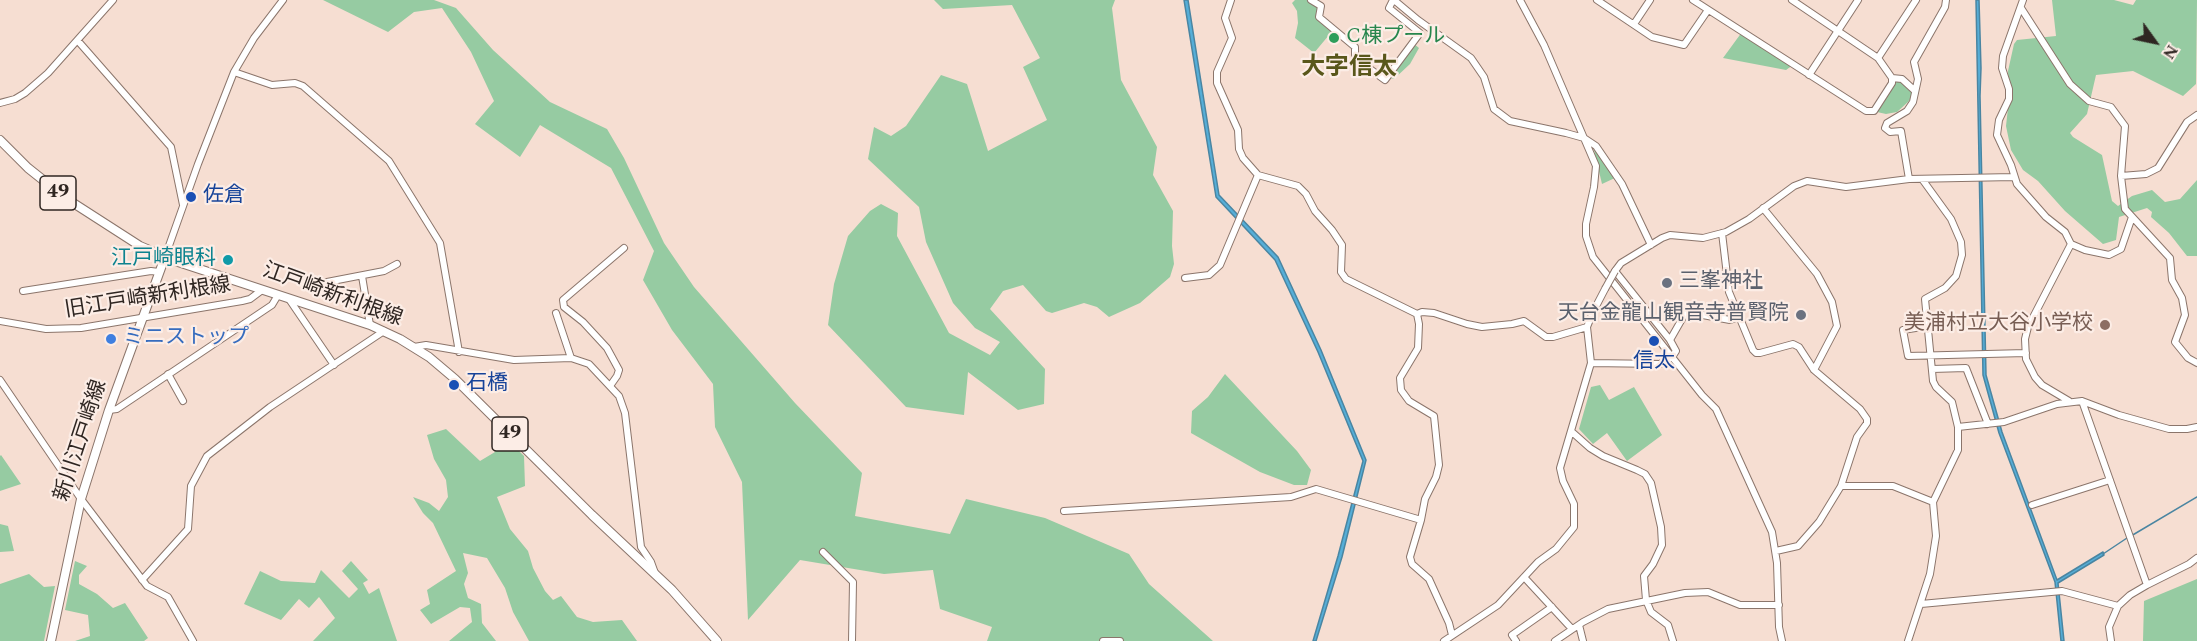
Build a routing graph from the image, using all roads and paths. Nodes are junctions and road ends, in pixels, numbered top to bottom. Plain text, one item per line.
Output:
1 (113, 0) edge
2 (283, 0) edge
3 (1231, 0) edge
4 (1311, 0) edge
5 (1393, 0) edge
6 (1520, 0) edge
7 (1597, 0) edge
8 (1650, 0) edge
9 (1694, 0) edge
10 (1792, 0) edge
11 (1857, 0) edge
12 (1916, 0) edge
13 (1946, 0) edge
14 (2023, 0) edge
15 (2021, 8) junction
16 (1708, 10) junction
17 (1634, 24) junction
18 (1838, 30) junction
19 (1433, 31) junction
20 (1420, 33) junction
21 (78, 41) junction
22 (1878, 58) junction
23 (234, 72) junction
24 (1809, 75) junction
25 (1892, 78) junction
26 (1914, 90) junction
27 (0, 104) edge
28 (2197, 115) edge
29 (1584, 138) junction
30 (0, 140) edge
31 (1258, 175) junction
32 (2121, 176) junction
33 (2014, 177) junction
34 (1909, 179) junction
35 (1922, 179) junction
36 (183, 205) junction
37 (1763, 208) junction
38 (2132, 217) junction
39 (1722, 234) junction
40 (2071, 244) junction
41 (1651, 245) junction
42 (624, 248) dead end
43 (165, 257) junction
44 (397, 264) dead end
45 (1615, 271) junction
46 (159, 272) junction
47 (362, 276) junction
48 (1185, 278) dead end
49 (327, 282) dead end
50 (262, 290) junction
51 (23, 291) dead end
52 (278, 295) junction
53 (289, 298) junction
54 (556, 313) dead end
55 (1417, 314) junction
56 (1739, 317) junction
57 (142, 318) junction
58 (0, 321) edge
59 (370, 325) junction
60 (1928, 326) junction
61 (1587, 327) junction
62 (384, 331) junction
63 (1670, 340) junction
64 (414, 347) junction
65 (459, 352) junction
66 (2026, 353) junction
67 (1931, 354) junction
68 (1672, 357) junction
69 (570, 358) junction
70 (1591, 363) junction
71 (2197, 363) edge
72 (334, 365) junction
73 (1932, 369) junction
74 (1814, 370) junction
75 (168, 374) junction
76 (0, 380) edge
77 (610, 386) junction
78 (183, 400) dead end
79 (2082, 401) junction
80 (2071, 402) junction
81 (109, 410) junction
82 (1995, 423) junction
83 (1958, 427) junction
84 (2197, 427) edge
85 (1572, 432) junction
86 (2110, 480) junction
87 (1841, 486) junction
88 (81, 499) junction
89 (1933, 502) junction
90 (2032, 505) dead end
91 (1064, 511) dead end
92 (1421, 520) junction
93 (1776, 551) junction
94 (823, 552) dead end
95 (2197, 558) edge
96 (2189, 564) junction
97 (2197, 567) edge
98 (655, 574) junction
99 (1524, 577) junction
100 (142, 580) junction
101 (2147, 585) junction
102 (1646, 600) junction
103 (1921, 604) junction
104 (1779, 605) junction
105 (2118, 606) junction
106 (1552, 607) junction
107 (1579, 625) junction
108 (1572, 629) junction
109 (1452, 634) junction
110 (51, 641) edge
111 (193, 641) edge
112 (717, 641) edge
113 (852, 641) edge
114 (1103, 641) edge
115 (1120, 641) edge
116 (1444, 641) edge
117 (1516, 641) edge
118 (1555, 641) edge
119 (1583, 641) edge
120 (1673, 641) edge
121 (1782, 641) edge
122 (1908, 641) edge
123 (2110, 641) edge

1 - 21 street
2 - 23 street
3 - 31 street
4 - 20 street
5 - 19 street
5 - 20 street
6 - 29 street
7 - 17 street
8 - 17 street
9 - 16 street
10 - 18 street
11 - 18 street
12 - 22 street
13 - 26 street
14 - 15 street
15 - 32 street
15 - 33 street
16 - 17 street
16 - 24 street
18 - 22 street
18 - 24 street
19 - 20 street
19 - 29 street
21 - 27 street
21 - 36 street
22 - 25 street
23 - 36 street
23 - 65 street
24 - 25 street
25 - 26 street
26 - 34 street
28 - 32 street
29 - 41 street
29 - 68 street
30 - 43 main road, 江戸崎新利根線 / 49
31 - 48 street
31 - 55 street
32 - 38 street
33 - 35 street
33 - 40 street
34 - 35 street
34 - 37 street
35 - 60 street
36 - 43 street
37 - 39 street
37 - 74 street
38 - 40 street
38 - 71 street
39 - 41 street
39 - 56 street
40 - 66 street
41 - 45 street
42 - 77 street
43 - 46 main road, 新川江戸崎線
43 - 50 main road, 江戸崎新利根線 / 49
44 - 47 street
45 - 61 street, bridge
45 - 63 street
46 - 51 street
46 - 57 main road, 新川江戸崎線
47 - 49 street
47 - 59 street
50 - 52 main road, 江戸崎新利根線 / 49
50 - 57 street, 旧江戸崎新利根線
52 - 53 main road, 江戸崎新利根線 / 49
52 - 75 street
53 - 59 main road, 江戸崎新利根線 / 49
53 - 72 street
54 - 69 street
55 - 61 street
55 - 92 street
56 - 63 street
56 - 74 street
57 - 58 street, 旧江戸崎新利根線
57 - 81 main road, 新川江戸崎線
59 - 62 main road, 江戸崎新利根線 / 49
60 - 67 street
60 - 67 street
61 - 70 street
62 - 64 main road, 江戸崎新利根線 / 49
62 - 72 street
63 - 68 street
64 - 65 street
64 - 98 main road, 江戸崎新利根線 / 49
65 - 69 street
66 - 67 street
66 - 80 street
67 - 73 street
68 - 70 street
68 - 93 street
69 - 77 street
70 - 85 street
72 - 100 street
73 - 82 street
73 - 83 street
74 - 87 street
75 - 78 street
75 - 81 street
76 - 88 street
77 - 98 street
79 - 80 street
79 - 84 street
79 - 86 street
80 - 82 street
81 - 88 main road, 新川江戸崎線
82 - 83 street
83 - 89 street
85 - 99 street
85 - 102 street
86 - 90 street
86 - 101 street
87 - 89 street
87 - 93 street
88 - 100 street
88 - 110 main road, 新川江戸崎線
89 - 103 street
91 - 92 street
92 - 109 street
93 - 104 street
94 - 113 street
95 - 96 street
96 - 97 street
96 - 101 street
98 - 112 main road, 江戸崎新利根線 / 49
99 - 106 street
99 - 109 street
100 - 111 street
101 - 105 street
102 - 104 street
102 - 107 street
102 - 120 street
103 - 105 street
103 - 122 street
104 - 121 street
105 - 123 street
106 - 108 street
106 - 117 street
107 - 108 street
107 - 119 street
108 - 118 street
109 - 116 street
114 - 115 street

